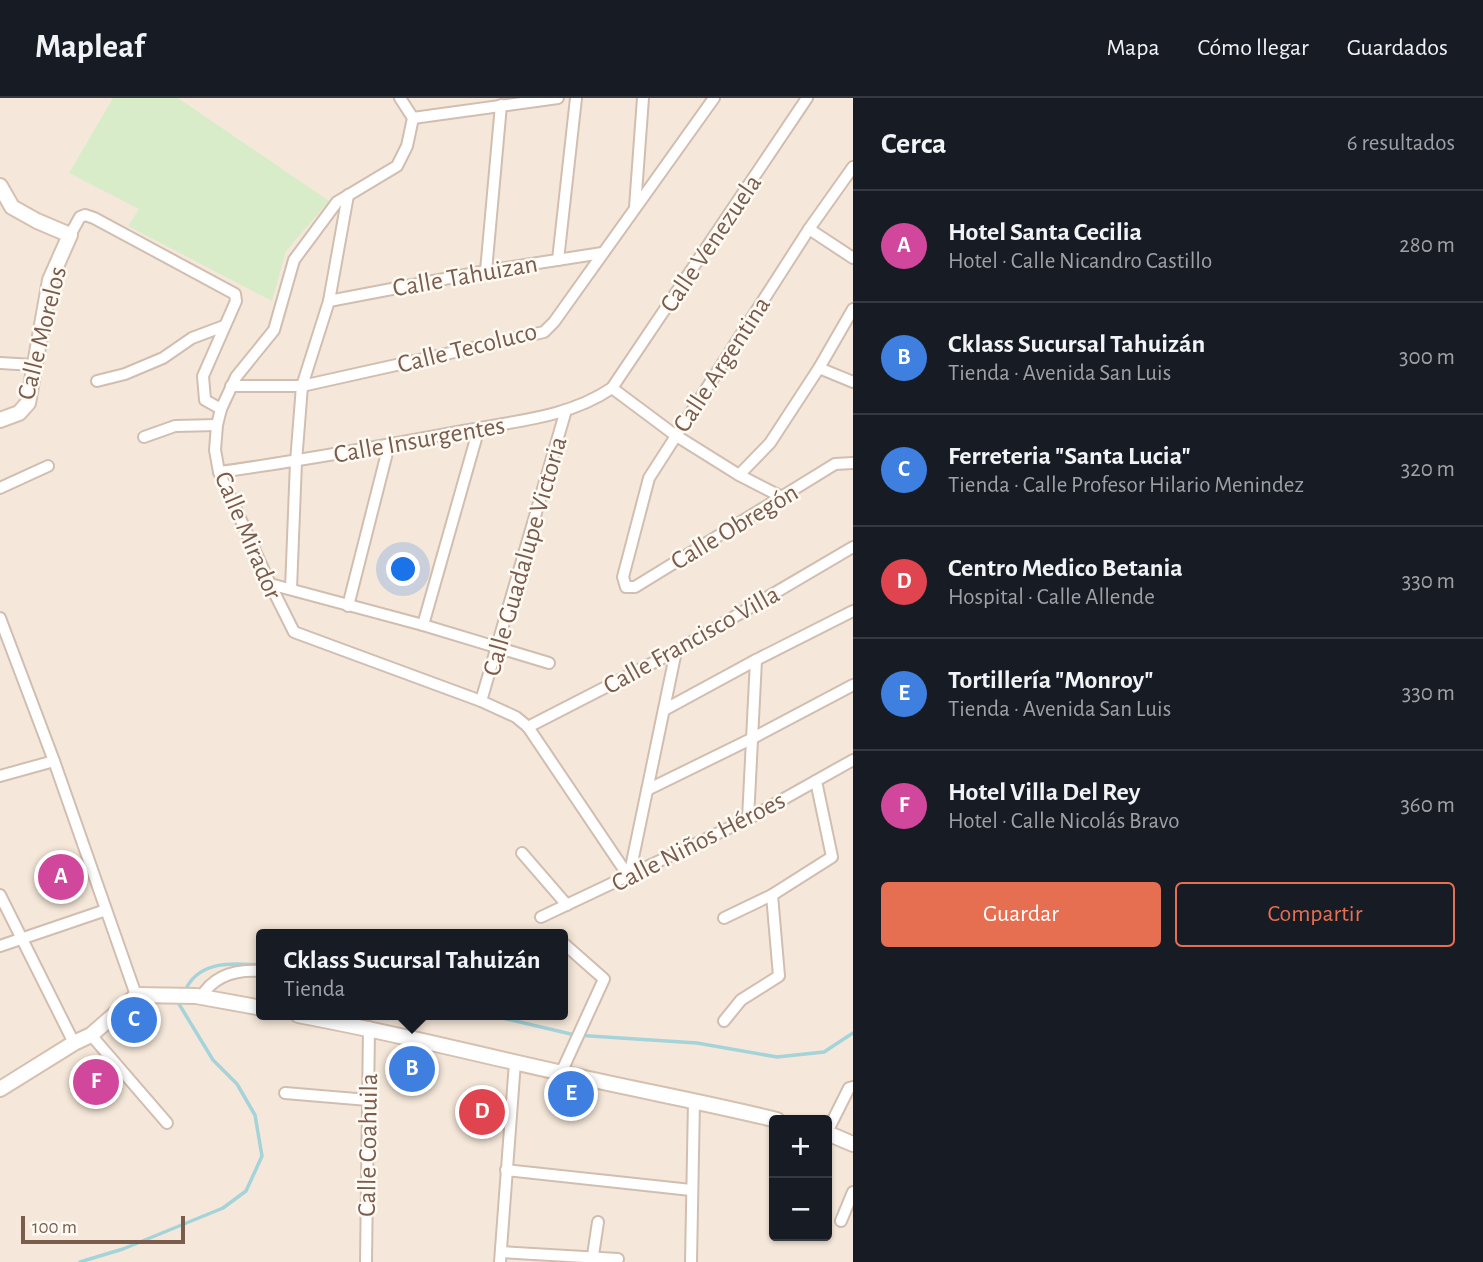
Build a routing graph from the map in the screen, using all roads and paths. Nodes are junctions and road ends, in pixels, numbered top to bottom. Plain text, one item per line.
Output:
1 (400, 98) edge
2 (558, 98) edge
3 (576, 98) edge
4 (643, 98) edge
5 (713, 98) edge
6 (807, 98) edge
7 (501, 105) junction
8 (413, 118) junction
9 (853, 167) edge
10 (0, 186) edge
11 (348, 195) junction
12 (634, 209) junction
13 (809, 229) junction
14 (70, 234) junction
15 (602, 253) junction
16 (853, 258) edge
17 (558, 260) junction
18 (486, 271) junction
19 (329, 301) junction
20 (853, 309) edge
21 (224, 326) junction
22 (0, 363) edge
23 (34, 365) junction
24 (819, 368) junction
25 (97, 382) dead end
26 (853, 382) edge
27 (231, 386) junction
28 (302, 386) junction
29 (612, 388) junction
30 (221, 409) junction
31 (566, 410) junction
32 (0, 420) edge
33 (217, 425) junction
34 (479, 428) junction
35 (675, 435) junction
36 (144, 437) dead end
37 (389, 445) junction
38 (296, 462) junction
39 (853, 463) edge
40 (48, 466) dead end
41 (219, 472) junction
42 (739, 475) junction
43 (0, 488) edge
44 (780, 496) junction
45 (853, 547) edge
46 (623, 577) joint
47 (270, 584) junction
48 (291, 589) junction
49 (348, 606) junction
50 (853, 611) edge
51 (0, 618) edge
52 (423, 625) junction
53 (498, 648) junction
54 (676, 651) junction
55 (756, 660) junction
56 (549, 663) dead end
57 (853, 685) edge
58 (481, 701) junction
59 (664, 710) junction
60 (528, 727) junction
61 (751, 739) junction
62 (853, 760) edge
63 (54, 761) junction
64 (0, 776) edge
65 (816, 781) junction
66 (647, 790) junction
67 (748, 818) junction
68 (522, 853) dead end
69 (629, 877) junction
70 (0, 895) edge
71 (772, 895) junction
72 (567, 905) junction
73 (106, 910) junction
74 (541, 917) dead end
75 (724, 918) dead end
76 (22, 938) junction
77 (0, 946) edge
78 (568, 947) edge
79 (256, 970) edge
80 (136, 995) junction
81 (199, 997) junction
82 (256, 1007) edge
83 (328, 1020) edge
84 (724, 1021) dead end
85 (369, 1027) junction
86 (91, 1035) junction
87 (74, 1043) junction
88 (515, 1062) junction
89 (561, 1073) junction
90 (853, 1087) edge
91 (0, 1089) edge
92 (285, 1093) dead end
93 (368, 1100) junction
94 (694, 1100) junction
95 (769, 1118) edge
96 (167, 1123) dead end
97 (832, 1123) edge
98 (832, 1135) edge
99 (853, 1144) edge
100 (506, 1170) junction
101 (691, 1190) junction
102 (853, 1192) edge
103 (841, 1221) dead end
104 (598, 1222) dead end
105 (500, 1257) edge
106 (592, 1259) edge
107 (618, 1259) dead end
108 (366, 1262) edge
109 (691, 1262) edge

1 - 8 street
2 - 7 street
3 - 17 street
4 - 12 street
5 - 12 street, Calle Tecoluco
6 - 29 street, Calle Venezuela
7 - 8 street
7 - 18 street
8 - 11 street, Calle Mirador
9 - 13 street, Calle Argentina
10 - 14 street
11 - 19 street
11 - 27 street, Calle Mirador
12 - 15 street, Calle Tecoluco
13 - 16 street
13 - 35 street, Calle Argentina
14 - 21 street
14 - 23 street, Calle Morelos
15 - 17 street, Calle Tahuizan
15 - 28 street, Calle Tecoluco
17 - 18 street, Calle Tahuizan
18 - 19 street, Calle Tahuizan
19 - 28 street
20 - 24 street
21 - 25 street
21 - 30 street
22 - 23 street
23 - 32 street, Calle Morelos
24 - 26 street
24 - 42 street
27 - 28 street, Calle Tecoluco
27 - 30 street, Calle Mirador
28 - 38 street
29 - 31 street, Calle Insurgentes
29 - 35 street
30 - 33 street, Calle Mirador
31 - 34 street, Calle Insurgentes
31 - 53 street, Calle Guadalupe Victoria
33 - 36 street
33 - 41 street, Calle Mirador
34 - 37 street, Calle Insurgentes
34 - 52 street
35 - 42 street
35 - 46 street, Calle Argentina
37 - 38 street, Calle Insurgentes
37 - 49 street
38 - 41 street, Calle Insurgentes
38 - 48 street
39 - 44 street, Calle Obregón
40 - 43 street
41 - 47 street, Calle Mirador
42 - 44 street
44 - 46 street, Calle Obregón
45 - 54 street, Calle Francisco Villa
47 - 48 street
47 - 58 street, Calle Mirador
48 - 49 street
49 - 52 street
50 - 55 street
51 - 63 street
52 - 53 street
53 - 56 street
53 - 58 street, Calle Guadalupe Victoria
54 - 59 street
54 - 60 street, Calle Francisco Villa
55 - 59 street
55 - 61 street
57 - 61 street
58 - 60 street
59 - 66 street
60 - 69 street
61 - 66 street
61 - 67 street
62 - 65 street, Calle Niños Héroes
63 - 64 street
63 - 73 street
65 - 67 street, Calle Niños Héroes
65 - 71 street
66 - 69 street
67 - 69 street, Calle Niños Héroes
68 - 72 street
69 - 72 street, Calle Niños Héroes
70 - 76 street
71 - 75 street
71 - 84 street
72 - 74 street, Calle Niños Héroes
73 - 76 street
73 - 80 street
76 - 77 street
76 - 87 street
78 - 89 street
79 - 81 street
80 - 81 street
80 - 86 street
81 - 82 street
83 - 85 street
85 - 88 street
85 - 93 street, Calle Coahuila
86 - 87 street
86 - 96 street
87 - 91 street
88 - 89 street
88 - 100 street
89 - 94 street
90 - 97 street
92 - 93 street
93 - 108 street, Calle Coahuila
94 - 95 street
94 - 101 street
98 - 99 street
100 - 101 street
100 - 105 street
101 - 109 street
102 - 103 street
104 - 106 street
105 - 106 street
106 - 107 street

